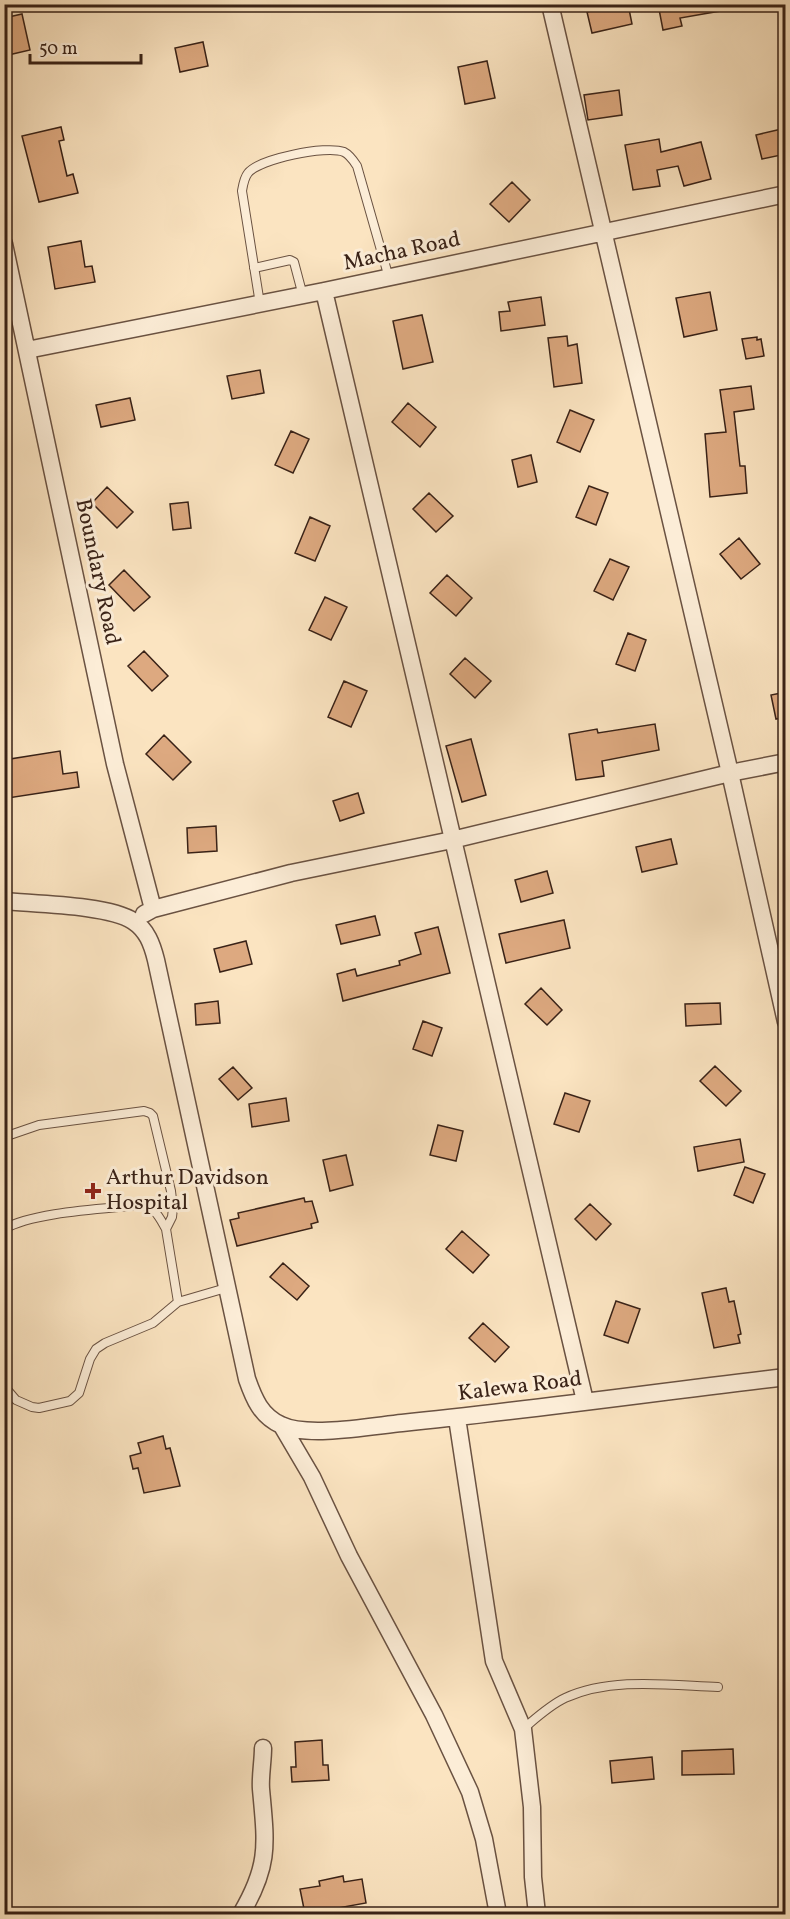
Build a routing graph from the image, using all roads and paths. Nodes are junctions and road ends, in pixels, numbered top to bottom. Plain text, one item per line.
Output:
1 (550, 4) edge
2 (786, 194) edge
3 (602, 233) junction
4 (4, 244) edge
5 (254, 268) junction
6 (389, 278) junction
7 (324, 291) junction
8 (303, 296) junction
9 (260, 304) junction
10 (27, 350) junction
11 (786, 762) edge
12 (730, 773) junction
13 (452, 840) junction
14 (4, 901) edge
15 (153, 909) junction
16 (133, 920) junction
17 (786, 1022) edge
18 (4, 1137) edge
19 (4, 1229) edge
20 (166, 1229) junction
21 (226, 1288) junction
22 (178, 1302) junction
23 (786, 1377) edge
24 (4, 1386) edge
25 (585, 1401) junction
26 (457, 1418) junction
27 (282, 1426) junction
28 (718, 1687) dead end
29 (523, 1729) junction
30 (263, 1748) dead end
31 (241, 1914) edge
32 (498, 1914) edge
33 (537, 1914) edge

1 - 3 street
2 - 3 street, Macha Road
3 - 6 street, Macha Road
3 - 12 street
4 - 10 street, Boundary Road
5 - 6 lane
5 - 8 lane
5 - 9 lane
6 - 7 street, Macha Road
7 - 8 street, Macha Road
7 - 13 street
8 - 9 street, Macha Road
9 - 10 street, Macha Road
10 - 15 street, Boundary Road
11 - 12 street
12 - 13 street
12 - 17 street
13 - 15 street
13 - 25 street
14 - 16 street
15 - 16 street
16 - 21 street
18 - 20 lane
19 - 20 lane
20 - 22 lane
21 - 22 lane
21 - 27 street, Kalewa Road
22 - 24 lane
23 - 25 street, Kalewa Road
25 - 26 street, Kalewa Road
26 - 27 street, Kalewa Road
26 - 29 street
27 - 32 street
28 - 29 lane
29 - 33 street
30 - 31 street

